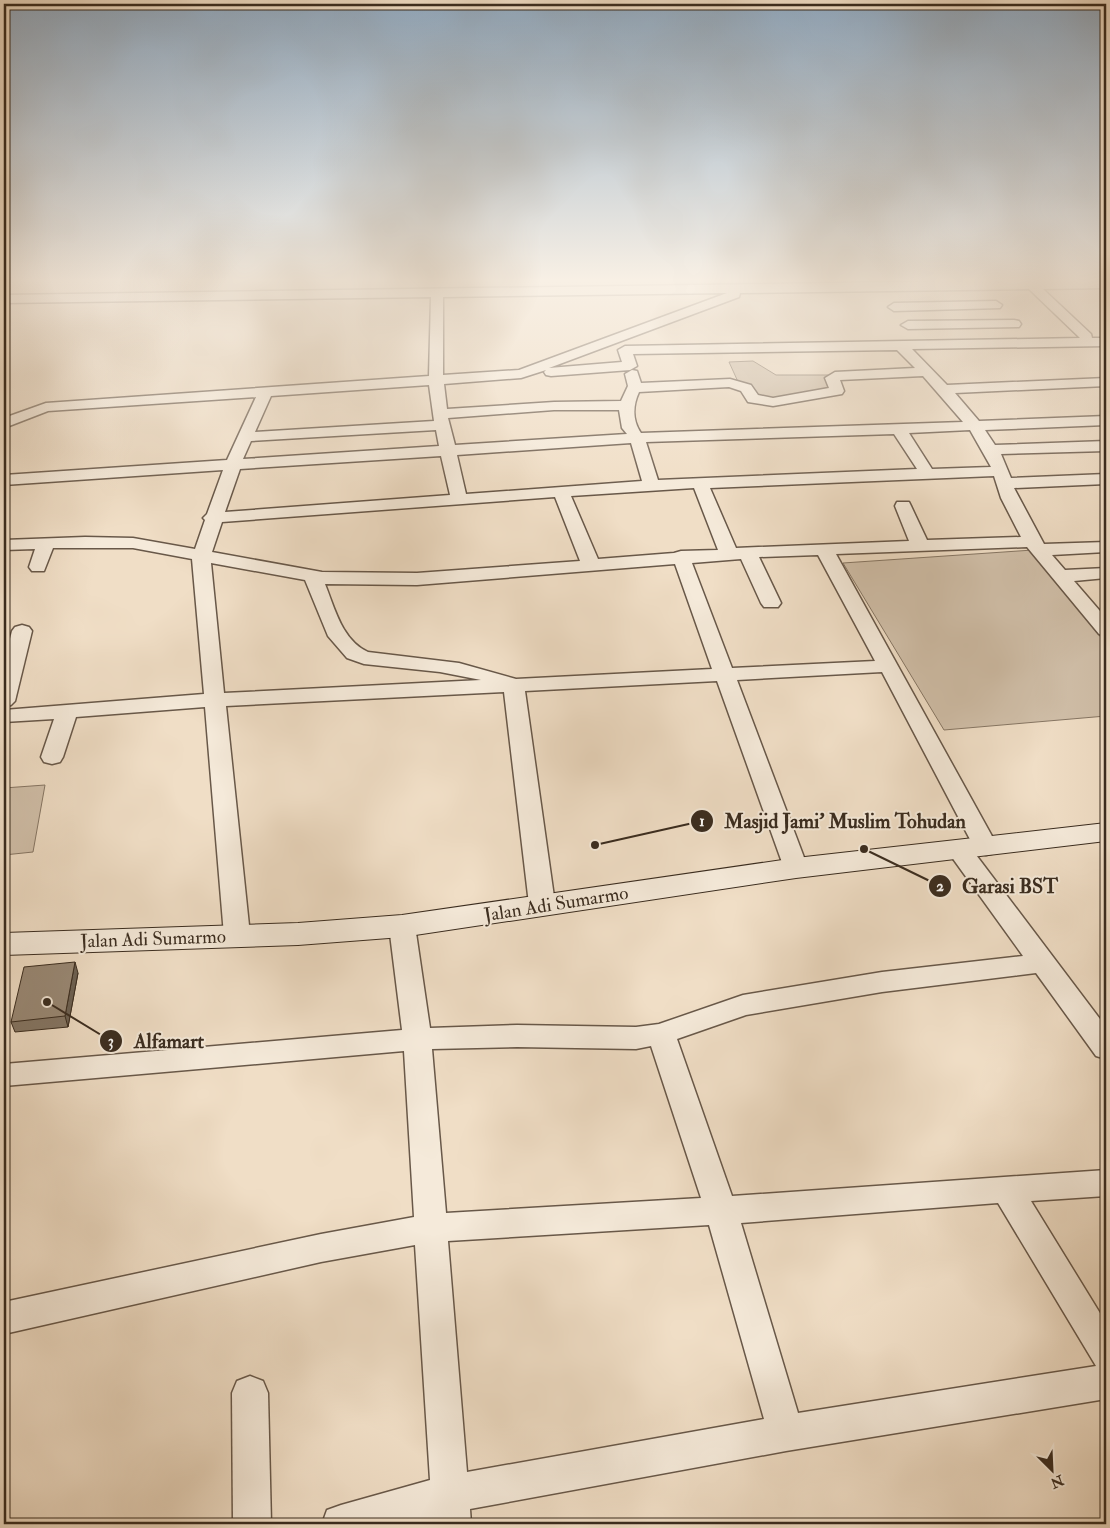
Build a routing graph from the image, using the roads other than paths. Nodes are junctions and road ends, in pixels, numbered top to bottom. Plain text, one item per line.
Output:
1 (436, 349) edge
2 (594, 349) edge
3 (624, 349) edge
4 (904, 349) edge
5 (1106, 351) edge
6 (1075, 352) dead end
7 (1056, 355) dead end
8 (913, 359) junction
9 (630, 366) junction
10 (925, 372) junction
11 (521, 374) junction
12 (436, 379) junction
13 (1106, 382) edge
14 (634, 388) junction
15 (943, 389) junction
16 (265, 392) junction
17 (626, 405) junction
18 (442, 420) junction
19 (1106, 420) edge
20 (4, 424) edge
21 (974, 425) junction
22 (899, 430) junction
23 (245, 436) junction
24 (636, 438) junction
25 (1106, 446) edge
26 (448, 450) junction
27 (989, 450) junction
28 (233, 464) junction
29 (927, 473) junction
30 (1004, 477) junction
31 (1106, 479) edge
32 (4, 480) edge
33 (651, 485) junction
34 (702, 488) dead end
35 (561, 491) junction
36 (459, 499) junction
37 (902, 506) dead end
38 (212, 518) junction
39 (46, 544) junction
40 (4, 545) edge
41 (920, 546) junction
42 (1035, 546) junction
43 (1106, 547) edge
44 (824, 549) junction
45 (738, 553) junction
46 (681, 556) junction
47 (200, 557) junction
48 (591, 565) junction
49 (38, 567) dead end
50 (1106, 573) edge
51 (1061, 576) junction
52 (314, 577) junction
53 (772, 603) dead end
54 (1104, 624) edge
55 (22, 631) dead end
56 (889, 666) junction
57 (723, 674) junction
58 (514, 685) junction
59 (214, 700) junction
60 (4, 701) edge
61 (67, 711) junction
62 (4, 716) edge
63 (52, 757) dead end
64 (1106, 832) edge
65 (972, 848) junction
66 (796, 868) junction
67 (542, 904) junction
68 (402, 926) junction
69 (238, 935) junction
70 (4, 944) edge
71 (1043, 963) junction
72 (661, 1034) junction
73 (417, 1039) junction
74 (1106, 1048) edge
75 (4, 1075) edge
76 (1106, 1184) edge
77 (1007, 1189) junction
78 (721, 1211) junction
79 (432, 1228) junction
80 (4, 1318) edge
81 (1106, 1354) edge
82 (1106, 1382) edge
83 (250, 1393) dead end
84 (786, 1433) junction
85 (451, 1509) edge
86 (252, 1524) edge
87 (342, 1524) edge

1 - 12 street
2 - 11 street
3 - 9 street
4 - 8 street
5 - 6 street
7 - 8 street
8 - 10 street
9 - 11 street
9 - 14 street
10 - 14 street
10 - 15 street
11 - 12 street
12 - 16 street
12 - 18 street
13 - 15 street
14 - 17 street
15 - 21 street
16 - 20 street
16 - 23 street
17 - 18 street
17 - 24 street
18 - 23 street
18 - 26 street
19 - 21 street
21 - 22 street
21 - 27 street
22 - 24 street
22 - 29 street
23 - 28 street
24 - 26 street
24 - 33 street
25 - 27 street
26 - 28 street
26 - 36 street
27 - 30 street
28 - 32 street
28 - 38 street
29 - 30 street
29 - 33 street
30 - 31 street
30 - 42 street
33 - 35 street
34 - 45 street
35 - 36 street
35 - 48 street
36 - 38 street
37 - 41 street
38 - 47 street
39 - 40 street
39 - 47 street
39 - 49 street
41 - 42 street
41 - 44 street
42 - 43 street
42 - 51 street
44 - 45 street
44 - 56 street
45 - 46 street
45 - 53 street
46 - 48 street
46 - 57 street
47 - 52 street
47 - 59 street
48 - 52 street
50 - 51 street
51 - 54 street
52 - 58 street
55 - 60 street
56 - 57 street
56 - 65 street
57 - 58 street
57 - 66 street
58 - 59 street
58 - 67 street
59 - 61 street
59 - 69 street
61 - 62 street
61 - 63 street
64 - 65 main road, Jalan Adi Sumarmo
65 - 66 main road, Jalan Adi Sumarmo
65 - 71 street
66 - 67 main road, Jalan Adi Sumarmo
67 - 68 main road, Jalan Adi Sumarmo
68 - 69 main road, Jalan Adi Sumarmo
68 - 73 street
69 - 70 main road, Jalan Adi Sumarmo
71 - 72 street
71 - 74 street
72 - 73 street
72 - 78 street
73 - 75 street
73 - 79 street
76 - 77 street
77 - 78 street
77 - 81 street
78 - 79 street
78 - 84 street
79 - 80 street
79 - 85 street
82 - 84 street
83 - 86 street
84 - 85 street
85 - 87 street

